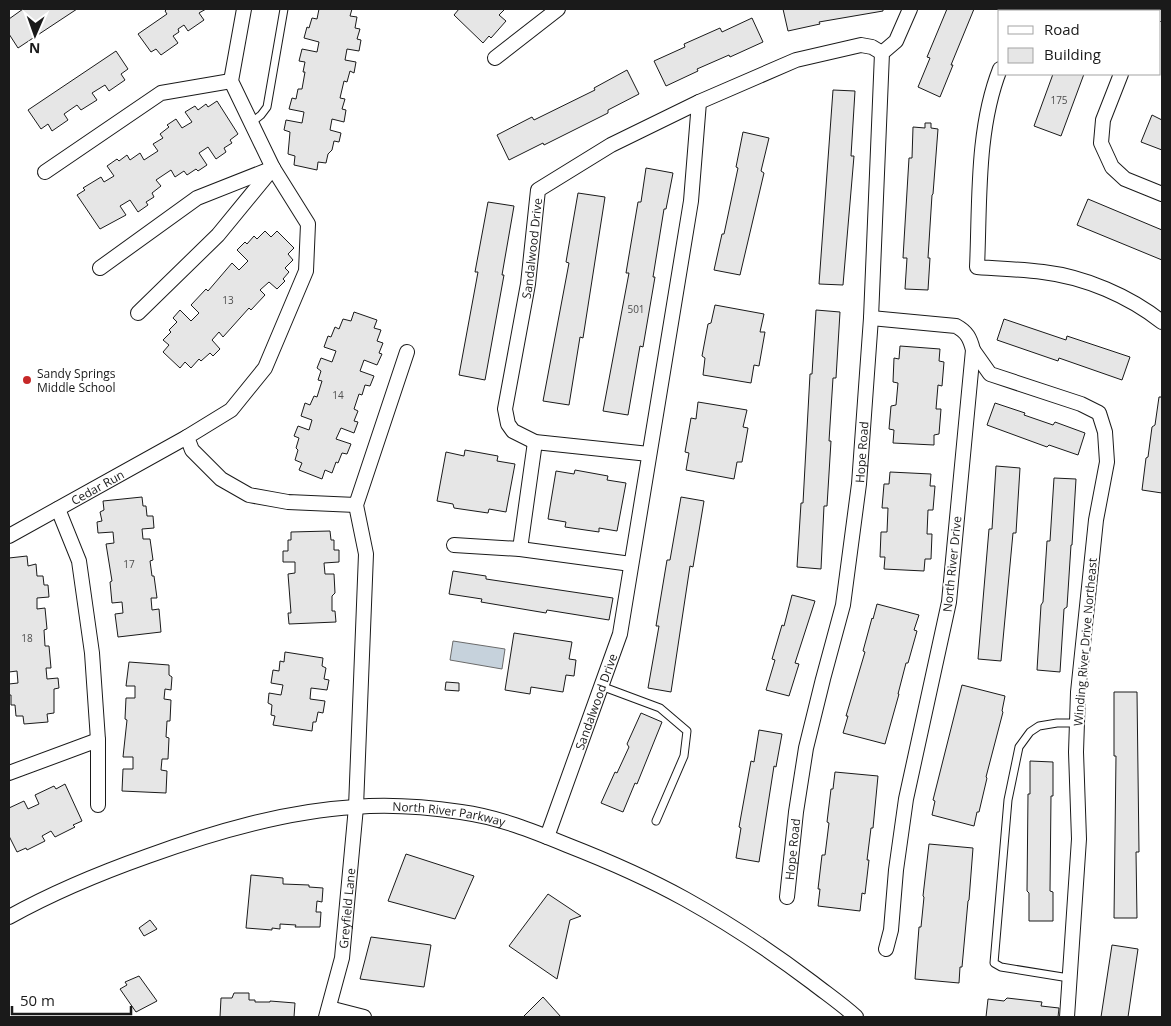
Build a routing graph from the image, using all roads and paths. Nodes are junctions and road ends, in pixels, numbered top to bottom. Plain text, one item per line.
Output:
1 (244, 9) edge
2 (284, 9) edge
3 (558, 9) edge
4 (910, 9) edge
5 (882, 53) junction
6 (495, 58) dead end
7 (998, 75) edge
8 (1121, 75) edge
9 (231, 81) junction
10 (699, 102) junction
11 (251, 123) junction
12 (273, 168) junction
13 (44, 172) dead end
14 (1162, 194) edge
15 (100, 268) dead end
16 (138, 313) dead end
17 (871, 318) junction
18 (1162, 322) edge
19 (973, 350) junction
20 (407, 352) dead end
21 (187, 437) junction
22 (535, 442) junction
23 (649, 454) junction
24 (356, 505) junction
25 (58, 509) junction
26 (9, 536) edge
27 (454, 546) dead end
28 (520, 549) junction
29 (631, 564) junction
30 (601, 686) junction
31 (1077, 722) junction
32 (98, 740) junction
33 (9, 773) edge
34 (98, 805) dead end
35 (356, 807) junction
36 (656, 820) dead end
37 (547, 837) junction
38 (788, 897) dead end
39 (9, 917) edge
40 (886, 949) dead end
41 (1069, 978) junction
42 (328, 1013) edge
43 (364, 1017) edge
44 (856, 1017) edge
45 (1066, 1017) edge

1 - 9 street
2 - 11 lane
3 - 6 street
4 - 5 street
5 - 10 street, Sandalwood Drive
5 - 17 street, Hope Road
7 - 18 street
8 - 14 street
9 - 11 street, Cedar Run
9 - 13 street
10 - 22 street, Sandalwood Drive
10 - 23 street, Sandalwood Drive
11 - 12 street, Cedar Run
12 - 15 street
12 - 16 street
12 - 21 street, Cedar Run
17 - 19 street
17 - 38 street, Hope Road
19 - 31 street, Winding River Drive Northeast
19 - 40 street, North River Drive
20 - 24 street
21 - 24 street
21 - 25 street, Cedar Run
22 - 23 street, Sandalwood Drive
22 - 28 street
23 - 29 street, Sandalwood Drive
24 - 35 street, Greyfield Lane
25 - 26 street, Cedar Run
25 - 32 street
27 - 28 street
28 - 29 street
29 - 30 street, Sandalwood Drive
30 - 36 lane
30 - 37 street, Sandalwood Drive
31 - 41 street, Winding River Drive Northeast
31 - 41 lane
32 - 33 street
32 - 34 street
35 - 37 street, North River Parkway
35 - 39 street, North River Parkway
35 - 42 street, Greyfield Lane
37 - 44 street, North River Parkway
41 - 45 street, Winding River Drive Northeast
42 - 43 street, Greyfield Lane

